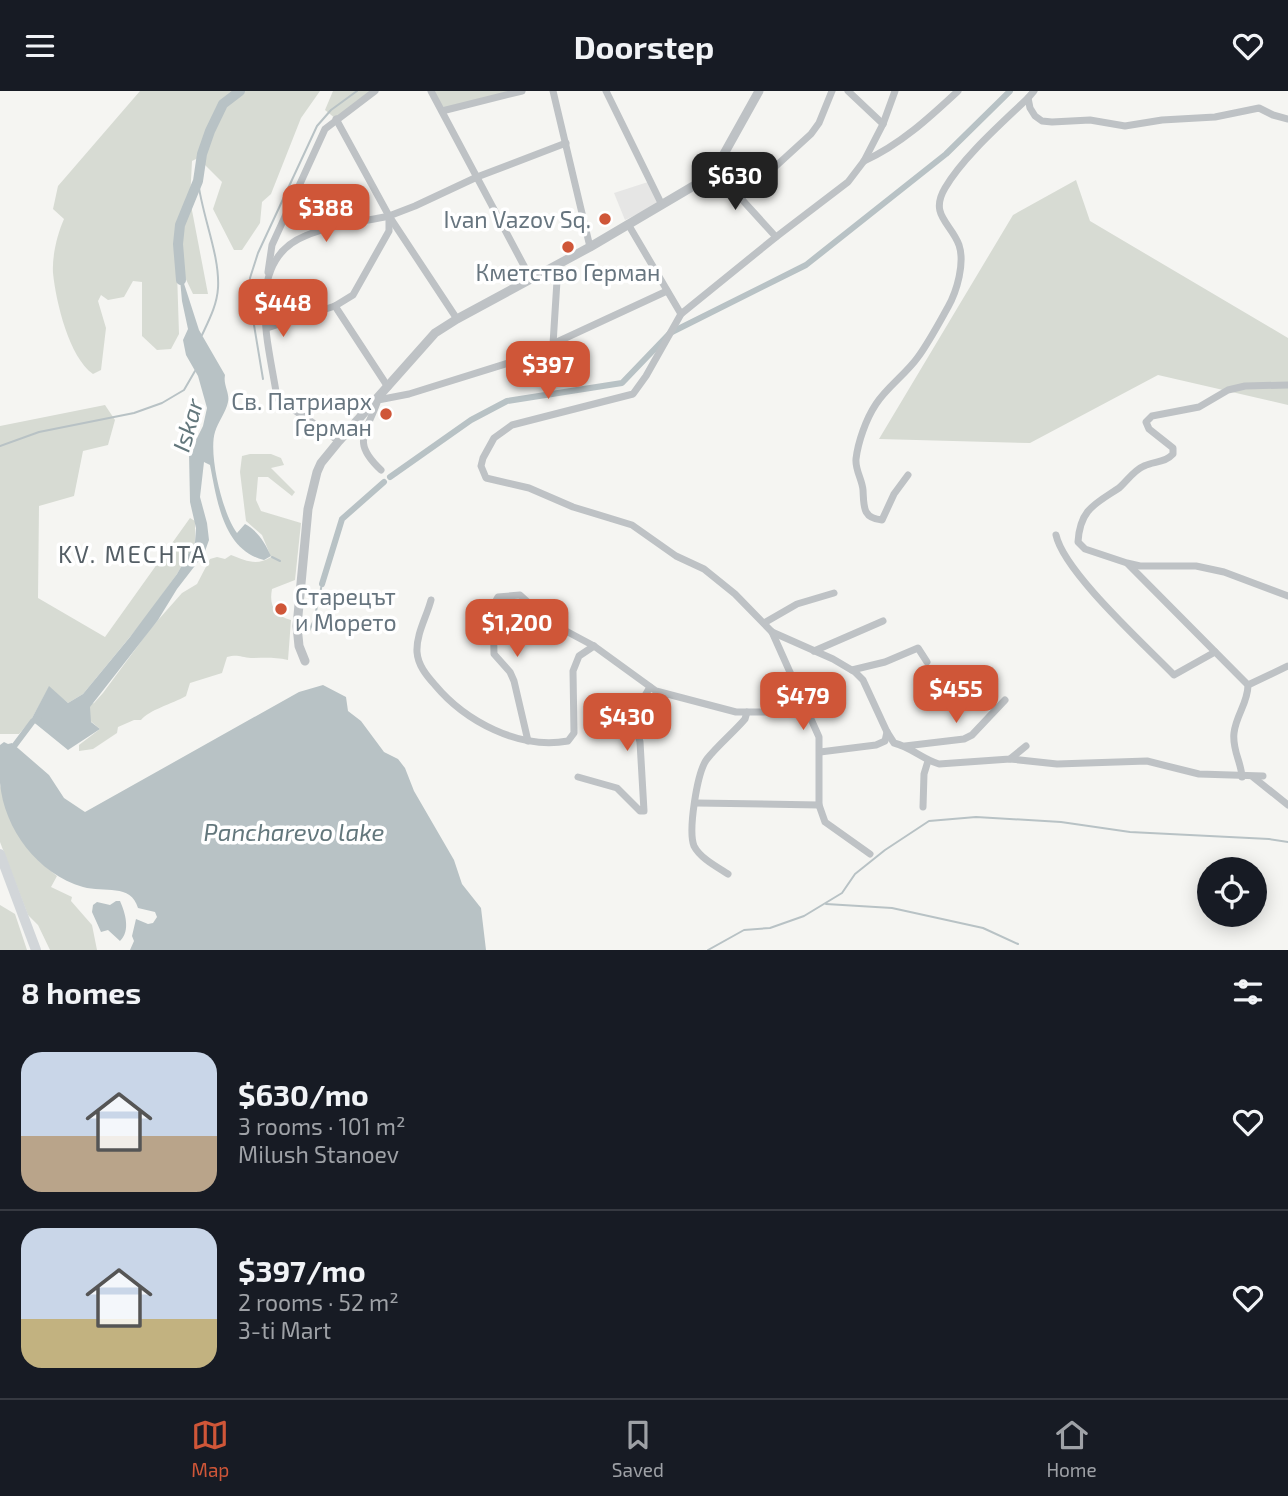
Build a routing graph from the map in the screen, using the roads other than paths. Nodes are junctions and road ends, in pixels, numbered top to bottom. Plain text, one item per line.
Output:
1 (375, 91) edge
2 (431, 91) edge
3 (522, 91) edge
4 (553, 91) edge
5 (606, 91) edge
6 (760, 91) edge
7 (832, 91) edge
8 (848, 91) edge
9 (895, 91) edge
10 (958, 91) edge
11 (1034, 91) edge
12 (1028, 98) junction
13 (442, 111) junction
14 (336, 119) junction
15 (1288, 119) edge
16 (883, 124) junction
17 (566, 143) junction
18 (864, 161) junction
19 (715, 170) junction
20 (477, 177) junction
21 (741, 198) junction
22 (662, 205) junction
23 (389, 216) junction
24 (628, 224) junction
25 (776, 237) junction
26 (590, 247) junction
27 (558, 265) junction
28 (267, 279) junction
29 (531, 279) junction
30 (667, 291) junction
31 (335, 306) junction
32 (681, 314) junction
33 (457, 319) junction
34 (267, 328) junction
35 (553, 344) junction
36 (1288, 386) edge
37 (388, 387) junction
38 (377, 400) junction
39 (339, 441) junction
40 (381, 470) dead end
41 (908, 475) dead end
42 (1056, 535) dead end
43 (1128, 563) junction
44 (834, 593) dead end
45 (1288, 596) edge
46 (431, 600) dead end
47 (883, 621) dead end
48 (764, 623) junction
49 (772, 632) junction
50 (594, 646) junction
51 (814, 651) junction
52 (1215, 652) junction
53 (305, 661) dead end
54 (927, 662) dead end
55 (1288, 666) edge
56 (851, 670) junction
57 (1248, 685) junction
58 (650, 687) junction
59 (1005, 699) dead end
60 (806, 706) junction
61 (747, 712) junction
62 (887, 732) junction
63 (528, 741) junction
64 (905, 746) junction
65 (1026, 746) dead end
66 (820, 752) junction
67 (1010, 759) junction
68 (928, 761) junction
69 (1253, 776) junction
70 (1262, 776) dead end
71 (578, 777) dead end
72 (1242, 777) junction
73 (696, 803) junction
74 (819, 805) junction
75 (1288, 805) edge
76 (923, 807) dead end
77 (0, 854) edge
78 (870, 854) dead end
79 (729, 874) dead end
80 (36, 950) edge

1 - 14 street
2 - 13 street
3 - 13 street
4 - 17 street
5 - 22 street
6 - 19 street
7 - 21 street
8 - 16 street
9 - 16 street
10 - 18 street
11 - 12 street
12 - 15 street
12 - 41 street
13 - 20 street
14 - 23 street
14 - 28 street
16 - 18 street
17 - 20 street
17 - 26 street
18 - 25 street
19 - 21 street
19 - 22 street
20 - 23 street
20 - 29 street
21 - 25 street
22 - 24 street
23 - 28 street
23 - 31 street
23 - 33 street
24 - 26 street
24 - 30 street
25 - 32 street
26 - 27 street
27 - 29 street
27 - 35 street
28 - 34 street
29 - 33 street
30 - 32 street
30 - 35 street
31 - 34 street
31 - 37 street
32 - 48 street
33 - 37 street
34 - 39 street
35 - 38 street
36 - 43 street
37 - 38 street
38 - 39 street
38 - 40 street
39 - 53 street
42 - 52 street
43 - 45 street
43 - 52 street
44 - 48 street
46 - 63 street
47 - 51 street
48 - 49 street
49 - 51 street
49 - 60 street
50 - 58 street
50 - 63 street
50 - 63 street
51 - 56 street
52 - 57 street
54 - 56 street
55 - 57 street
56 - 62 street
57 - 72 street
58 - 61 street
58 - 71 street
59 - 64 street
60 - 61 street
60 - 66 street
61 - 73 street
62 - 64 street
62 - 66 street
64 - 68 street
65 - 67 street
66 - 74 street
67 - 68 street
67 - 72 street
68 - 76 street
69 - 70 street
69 - 72 street
69 - 75 street
73 - 74 street
73 - 79 street
74 - 78 street
77 - 80 main road

